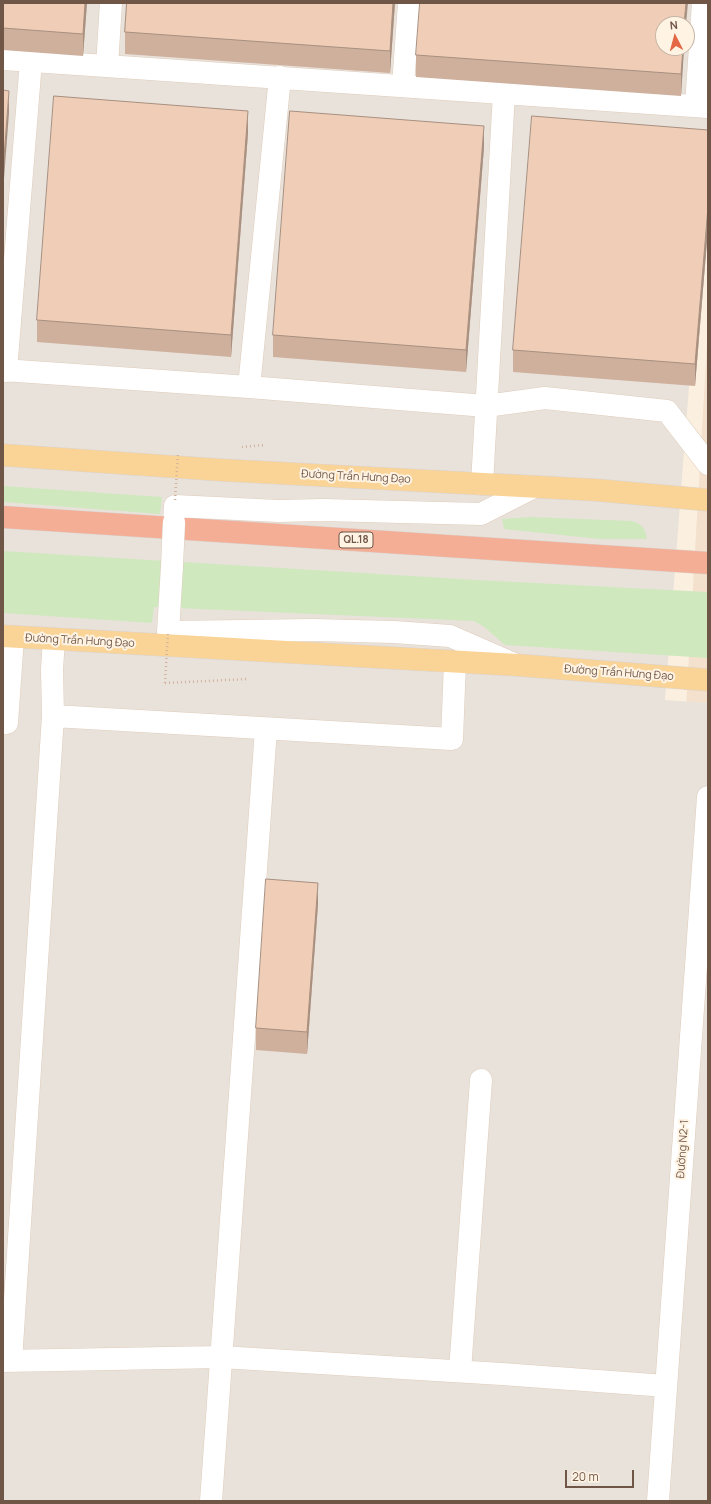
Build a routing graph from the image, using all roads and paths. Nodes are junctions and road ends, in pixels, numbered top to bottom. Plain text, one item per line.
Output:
1 (111, 3) edge
2 (410, 3) edge
3 (703, 3) edge
4 (3, 59) edge
5 (31, 61) junction
6 (107, 66) junction
7 (280, 77) junction
8 (403, 86) junction
9 (504, 93) junction
10 (702, 106) edge
11 (5, 370) edge
12 (249, 388) junction
13 (486, 406) junction
14 (178, 453) dead end
15 (3, 455) edge
16 (708, 464) edge
17 (482, 484) junction
18 (534, 487) junction
19 (708, 500) edge
20 (175, 506) junction
21 (3, 517) edge
22 (708, 563) edge
23 (168, 632) junction
24 (8, 637) edge
25 (54, 640) junction
26 (455, 662) junction
27 (517, 665) junction
28 (248, 679) dead end
29 (708, 680) edge
30 (53, 716) junction
31 (3, 723) edge
32 (266, 728) junction
33 (708, 797) edge
34 (481, 1080) dead end
35 (221, 1357) junction
36 (7, 1361) edge
37 (460, 1371) junction
38 (666, 1386) junction
39 (211, 1501) edge
40 (658, 1501) edge

1 - 6 street
2 - 8 street
3 - 10 street
4 - 5 street
5 - 6 street
5 - 11 street
6 - 7 street
7 - 8 street
7 - 12 street
8 - 9 street
9 - 10 street
9 - 13 street
11 - 12 street
12 - 13 street
13 - 16 street
13 - 17 street
14 - 20 path, bridge
15 - 17 main road, Đường Trần Hưng Đạo
17 - 18 main road, Đường Trần Hưng Đạo
18 - 19 main road, Đường Trần Hưng Đạo
18 - 20 street
20 - 23 street, bridge
21 - 22 highway, QL.18
23 - 27 street
23 - 28 path, bridge
24 - 25 main road, Đường Trần Hưng Đạo
24 - 31 street
25 - 26 main road, Đường Trần Hưng Đạo
25 - 30 street
26 - 27 main road, Đường Trần Hưng Đạo
26 - 32 street
27 - 29 main road, Đường Trần Hưng Đạo
30 - 32 street
30 - 36 street
32 - 35 street
33 - 38 street, Đường N2-1
34 - 37 street
35 - 36 street
35 - 37 street
35 - 39 street
37 - 38 street
38 - 40 street, Đường N2-1

